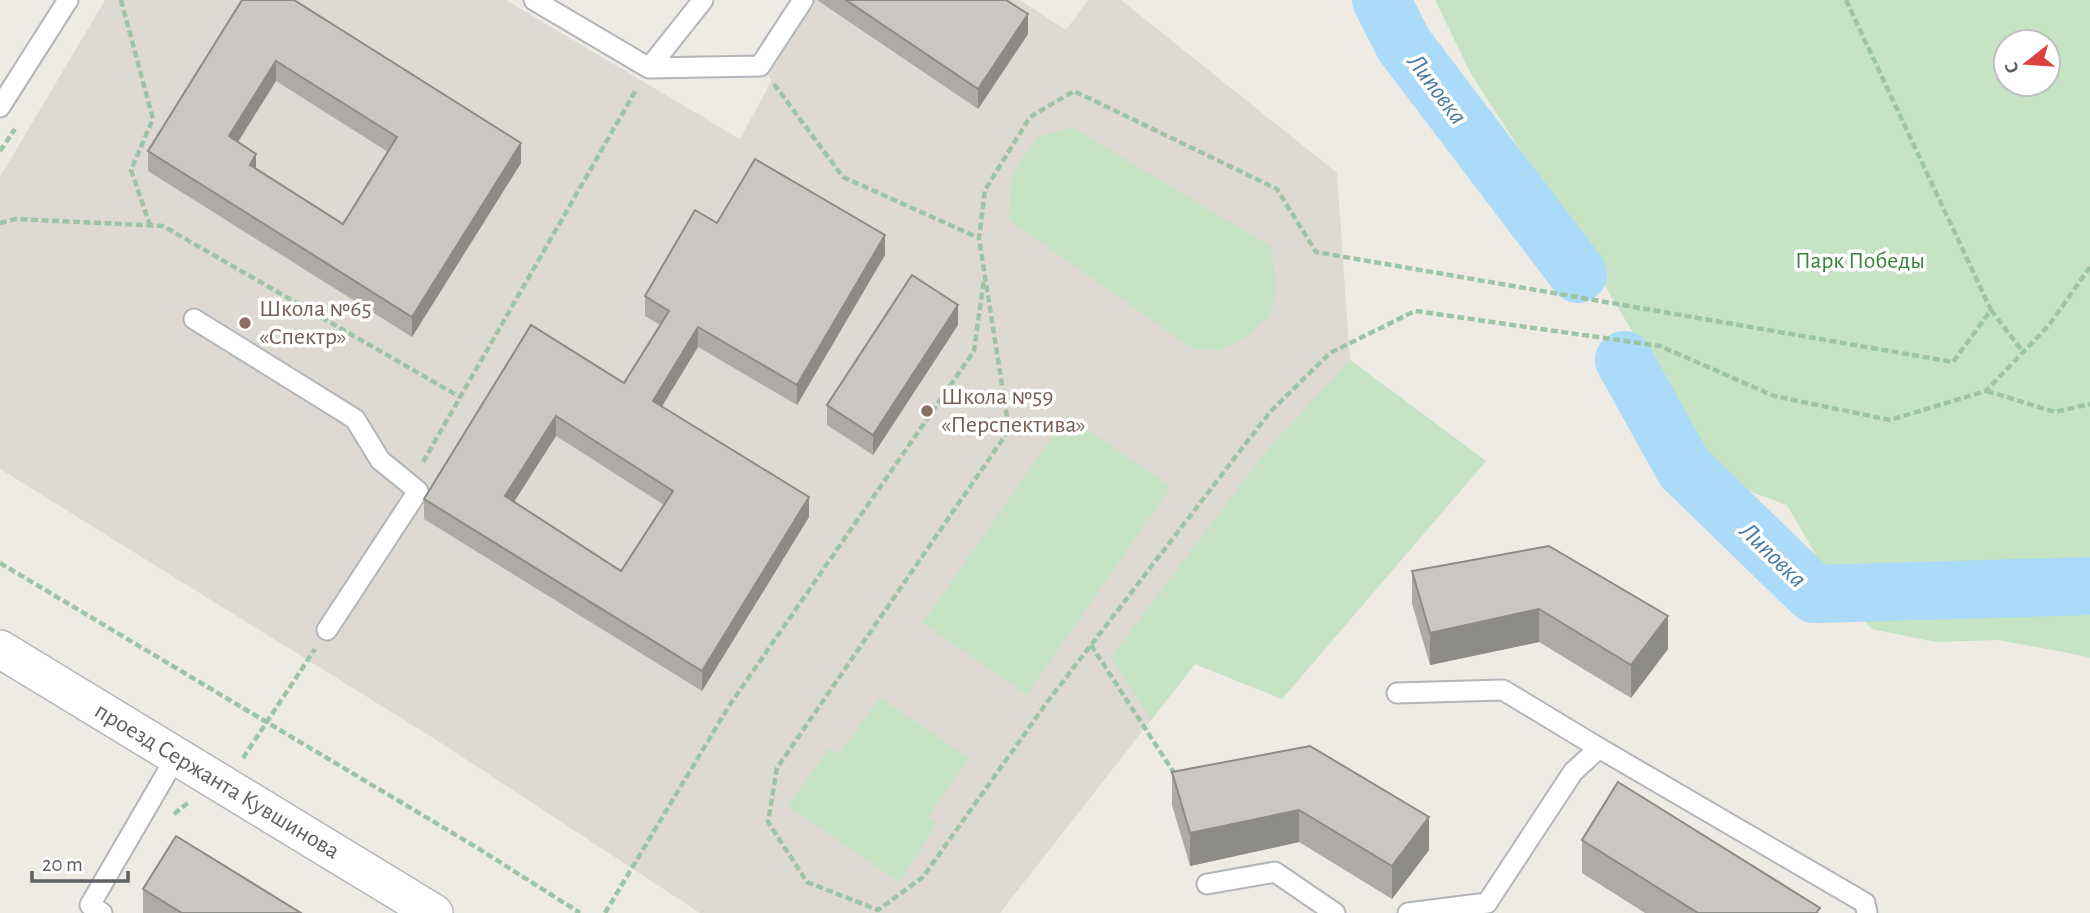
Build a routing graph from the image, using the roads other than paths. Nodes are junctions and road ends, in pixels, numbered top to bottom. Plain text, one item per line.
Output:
1 (68, 0) edge
2 (534, 0) edge
3 (702, 0) edge
4 (803, 0) edge
5 (649, 68) junction
6 (0, 107) edge
7 (194, 319) dead end
8 (327, 630) road end
9 (0, 649) edge
10 (1396, 693) dead end
11 (1599, 748) junction
12 (176, 757) junction
13 (1207, 884) dead end
14 (102, 913) edge
15 (434, 913) edge
16 (1335, 913) edge
17 (1408, 913) edge
18 (1867, 913) edge

1 - 6 lane
2 - 5 lane
3 - 5 lane
4 - 5 lane
7 - 8 lane
9 - 12 street, проезд Сержанта Кувшинова
10 - 11 lane
11 - 17 lane
11 - 18 lane
12 - 14 lane
12 - 15 street, проезд Сержанта Кувшинова
13 - 16 lane

